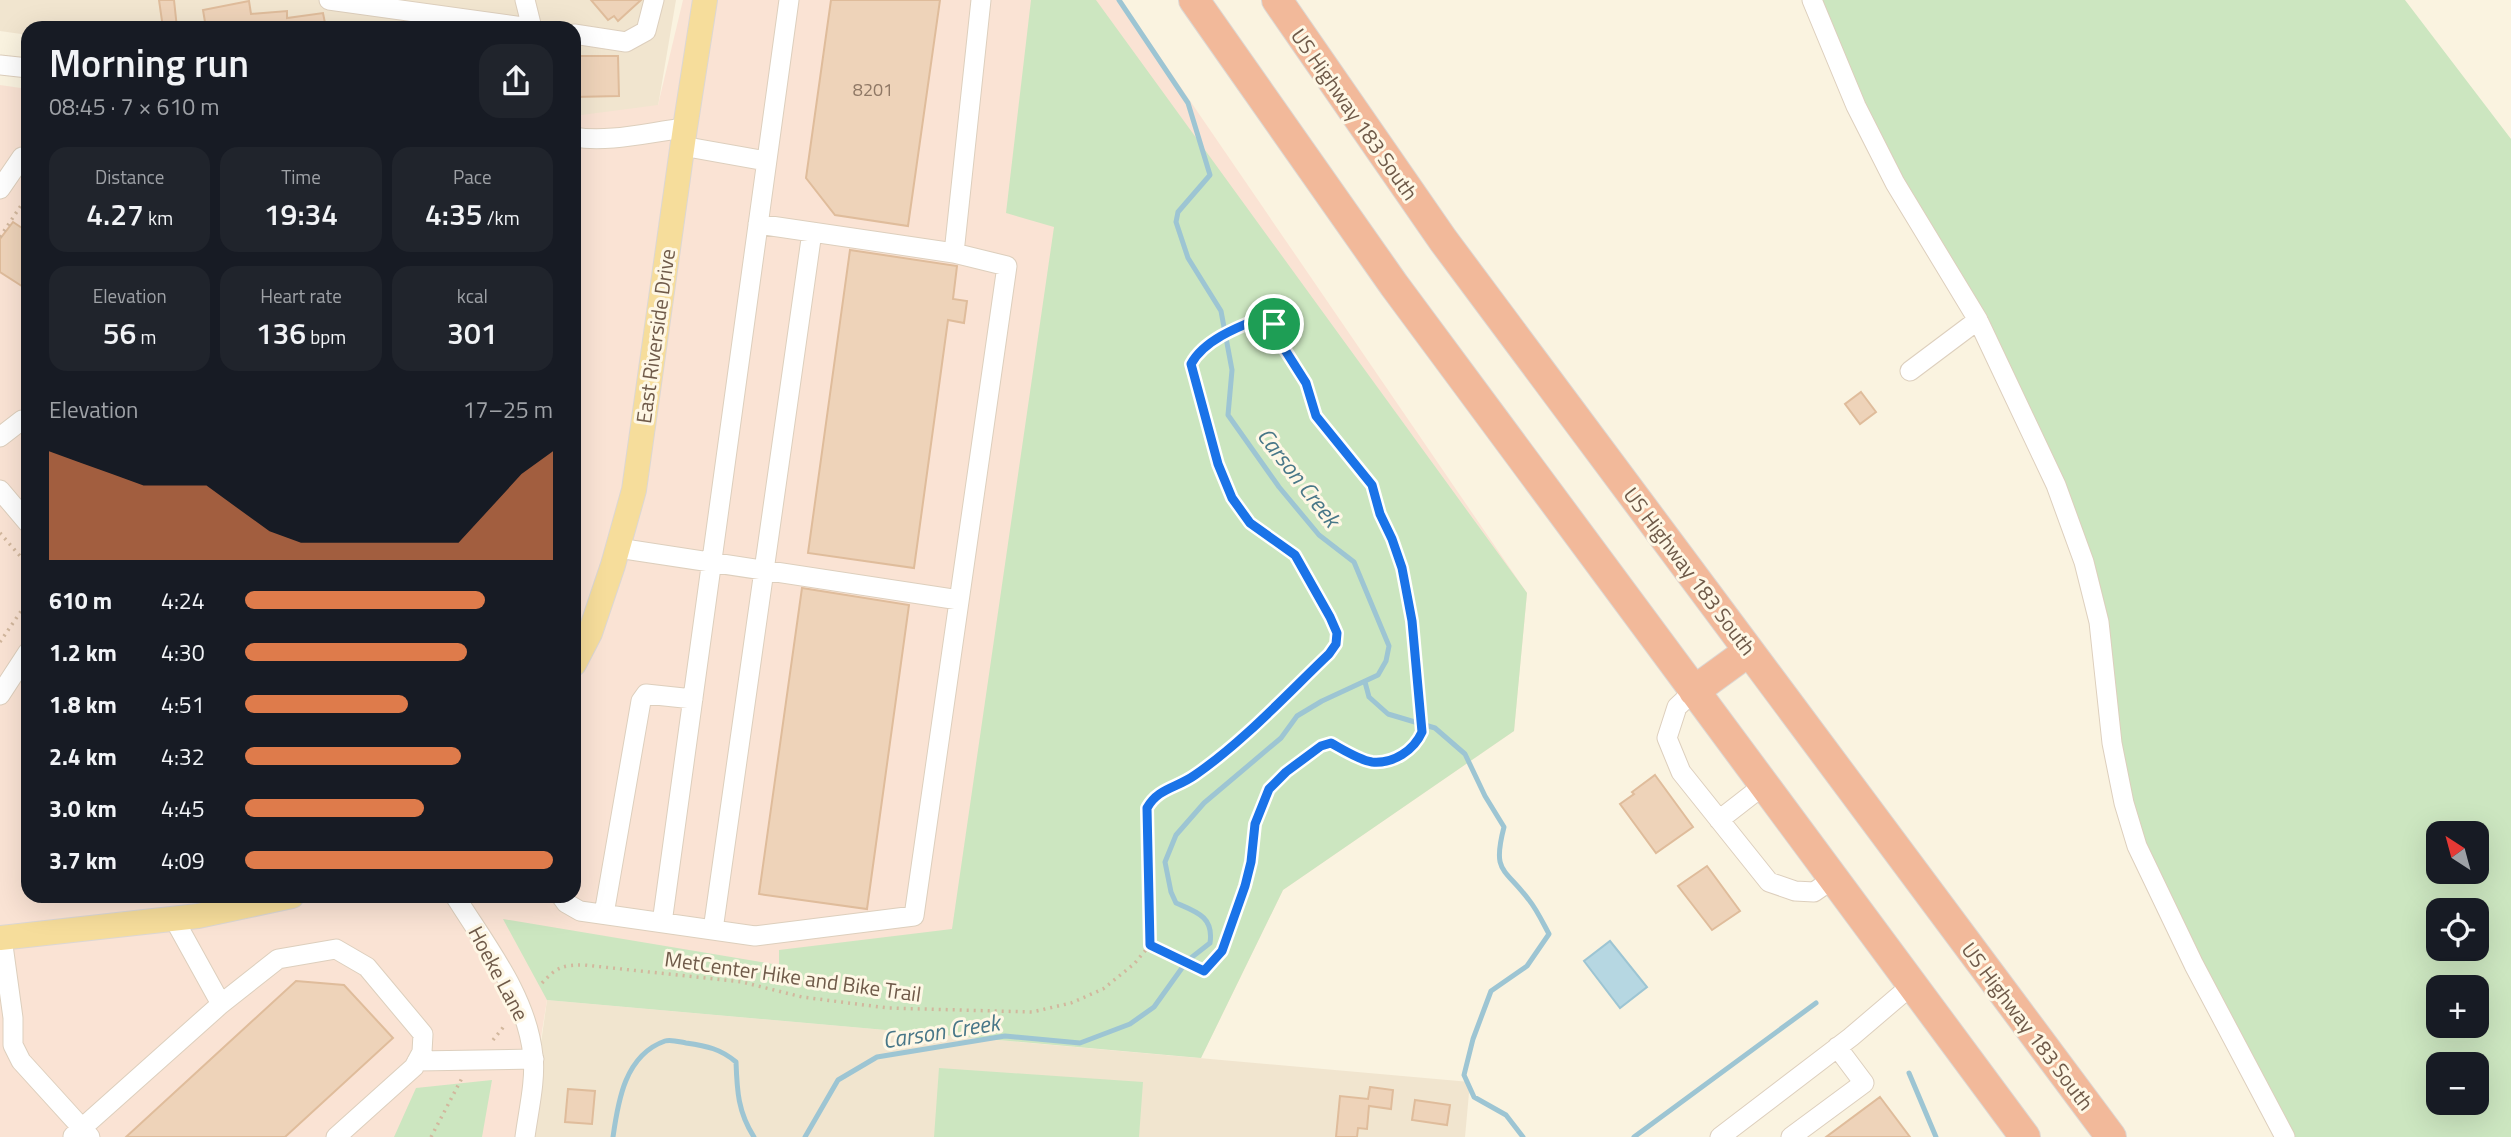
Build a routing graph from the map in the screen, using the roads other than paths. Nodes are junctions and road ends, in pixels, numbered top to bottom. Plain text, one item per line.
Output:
1 (330, 0) edge
2 (525, 0) edge
3 (653, 0) edge
4 (705, 0) edge
5 (789, 0) edge
6 (981, 0) edge
7 (1194, 0) edge
8 (1277, 0) edge
9 (1812, 0) edge
10 (481, 21) edge
11 (530, 21) edge
12 (581, 35) edge
13 (0, 65) edge
14 (21, 67) edge
15 (683, 137) junction
16 (581, 138) edge
17 (21, 158) edge
18 (766, 161) junction
19 (0, 189) edge
20 (758, 224) junction
21 (812, 232) junction
22 (954, 253) junction
23 (1978, 320) junction
24 (1910, 371) dead end
25 (21, 420) edge
26 (0, 438) edge
27 (0, 490) edge
28 (21, 515) edge
29 (618, 548) junction
30 (712, 563) junction
31 (764, 570) junction
32 (959, 600) junction
33 (581, 650) edge
34 (1749, 651) junction
35 (21, 663) edge
36 (1694, 691) junction
37 (0, 695) edge
38 (693, 699) junction
39 (1764, 785) junction
40 (1719, 820) junction
41 (1833, 879) junction
42 (261, 903) edge
43 (460, 903) edge
44 (566, 903) edge
45 (604, 915) junction
46 (174, 919) junction
47 (662, 923) junction
48 (713, 930) junction
49 (1, 938) edge
50 (1912, 985) junction
51 (222, 1004) junction
52 (1837, 1047) junction
53 (534, 1059) junction
54 (417, 1061) junction
55 (81, 1134) edge
56 (336, 1137) edge
57 (525, 1137) edge
58 (1720, 1137) edge
59 (1791, 1137) edge
60 (2025, 1137) edge
61 (2110, 1137) edge
62 (2285, 1137) edge

1 - 10 street
2 - 11 street
3 - 12 street
4 - 15 main road, East Riverside Drive
5 - 18 street
6 - 22 street
7 - 36 highway
8 - 34 highway, US Highway 183 South
9 - 23 street
13 - 14 street
15 - 16 street
15 - 18 street
15 - 29 main road, East Riverside Drive
17 - 19 street
18 - 20 street
20 - 21 street
20 - 30 street
21 - 22 street
21 - 31 street
22 - 32 street
23 - 24 street
23 - 62 street
25 - 26 street
27 - 28 street
29 - 30 street
29 - 33 main road, East Riverside Drive
30 - 31 street
30 - 38 street
31 - 32 street
31 - 48 street
32 - 48 street
34 - 36 highway
34 - 61 highway, US Highway 183 South
35 - 37 street
36 - 39 highway
36 - 40 street
38 - 45 street
38 - 47 street
39 - 40 street
39 - 41 highway
40 - 41 street
41 - 50 highway
42 - 46 main road
43 - 53 street, Hoeke Lane
44 - 45 street
45 - 47 street
46 - 49 main road
46 - 51 street
47 - 48 street
49 - 55 street
50 - 52 street
50 - 60 highway
51 - 54 street
51 - 55 street
52 - 58 street
52 - 59 street
53 - 54 street
53 - 57 street, Hoeke Lane
54 - 56 street

